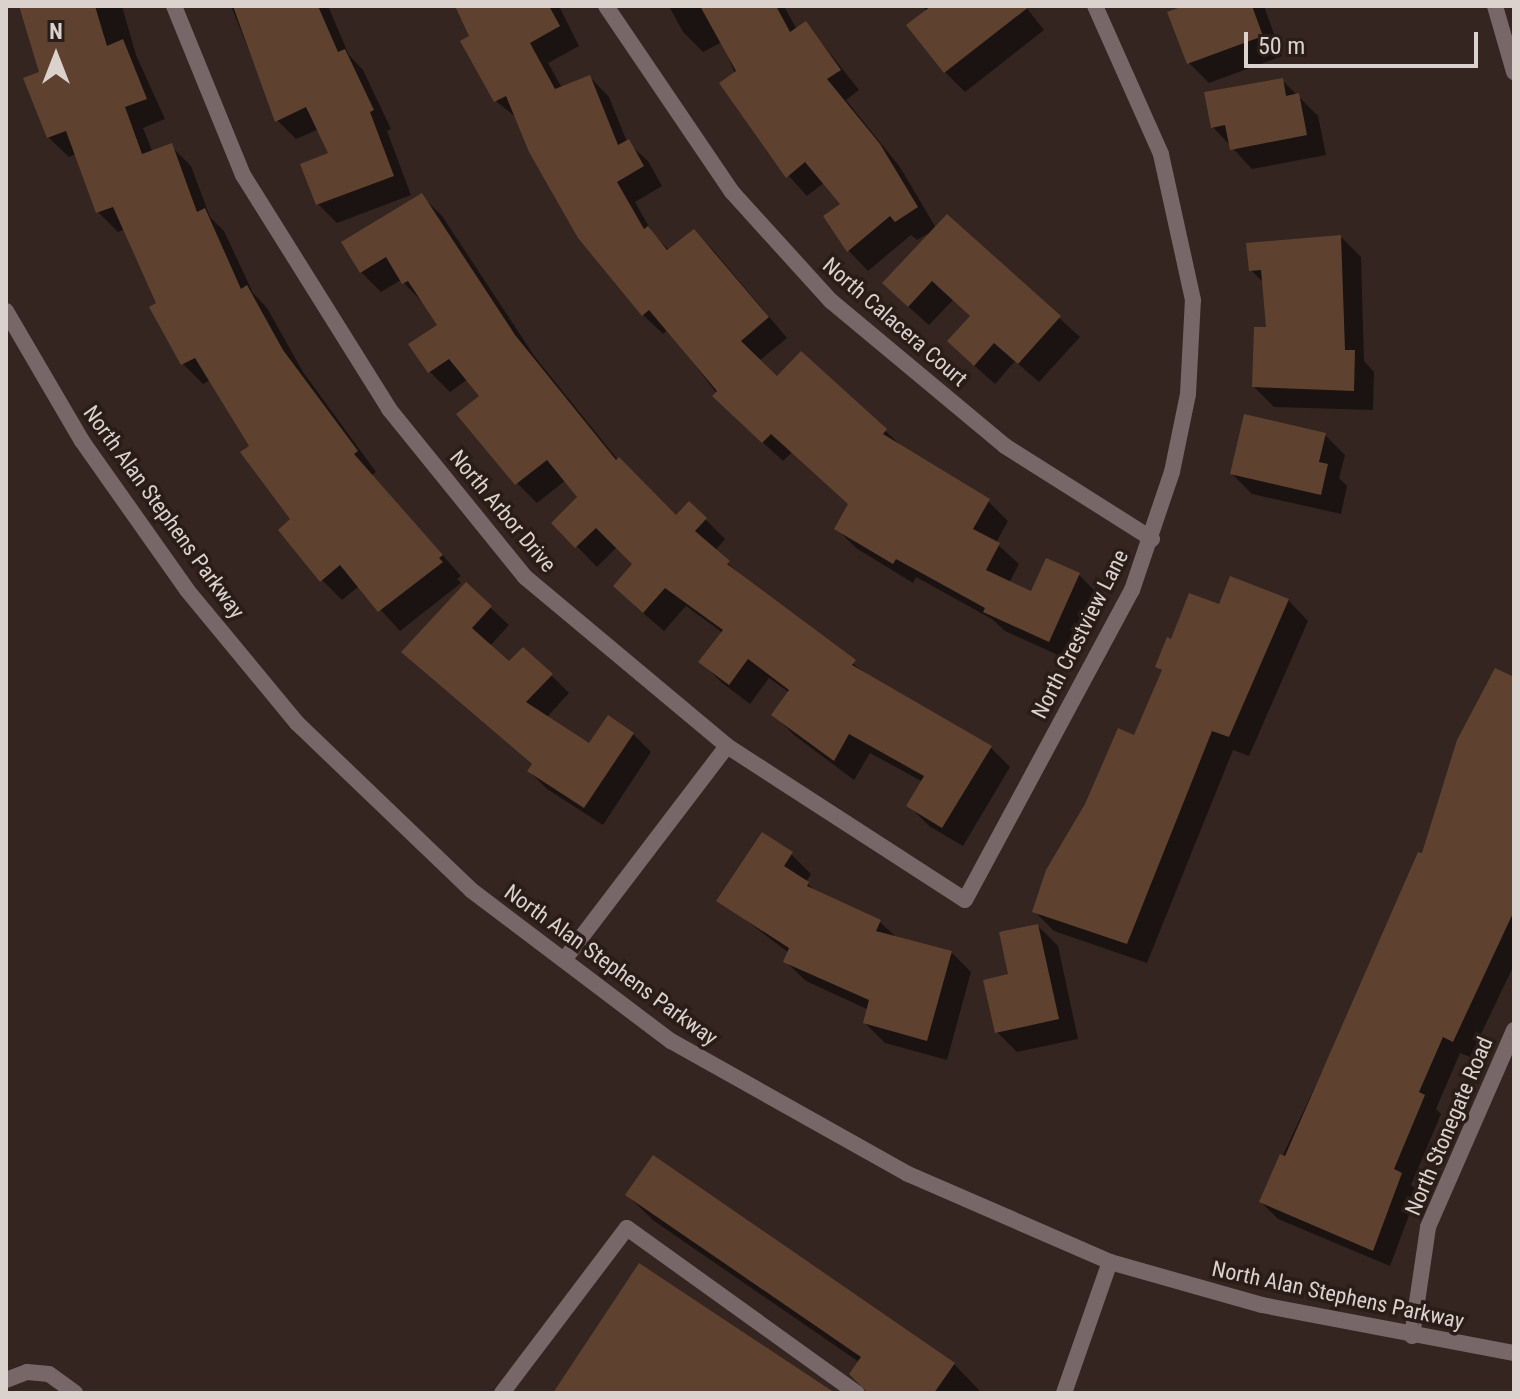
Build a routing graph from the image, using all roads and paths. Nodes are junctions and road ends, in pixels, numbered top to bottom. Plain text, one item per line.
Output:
1 (174, 6) edge
2 (606, 6) edge
3 (1095, 6) edge
4 (1495, 6) edge
5 (1514, 72) edge
6 (6, 311) edge
7 (1152, 539) junction
8 (727, 746) junction
9 (965, 900) joint
10 (564, 960) junction
11 (1514, 1030) edge
12 (1510, 1049) edge
13 (1110, 1262) junction
14 (1412, 1336) junction
15 (1514, 1353) edge
16 (6, 1380) edge
17 (75, 1393) edge
18 (502, 1393) edge
19 (857, 1393) edge
20 (1064, 1393) edge

1 - 8 street, North Arbor Drive
2 - 7 street, North Calacera Court
3 - 7 street, North Crestview Lane
4 - 5 street
6 - 10 street, North Alan Stephens Parkway
7 - 9 street, North Crestview Lane
8 - 9 street, North Arbor Drive
8 - 10 street
10 - 13 street, North Alan Stephens Parkway
11 - 12 street, North Stonegate Road
12 - 14 street, North Stonegate Road
13 - 14 street, North Alan Stephens Parkway
13 - 20 street
14 - 15 street, North Alan Stephens Parkway
16 - 17 street
18 - 19 street

